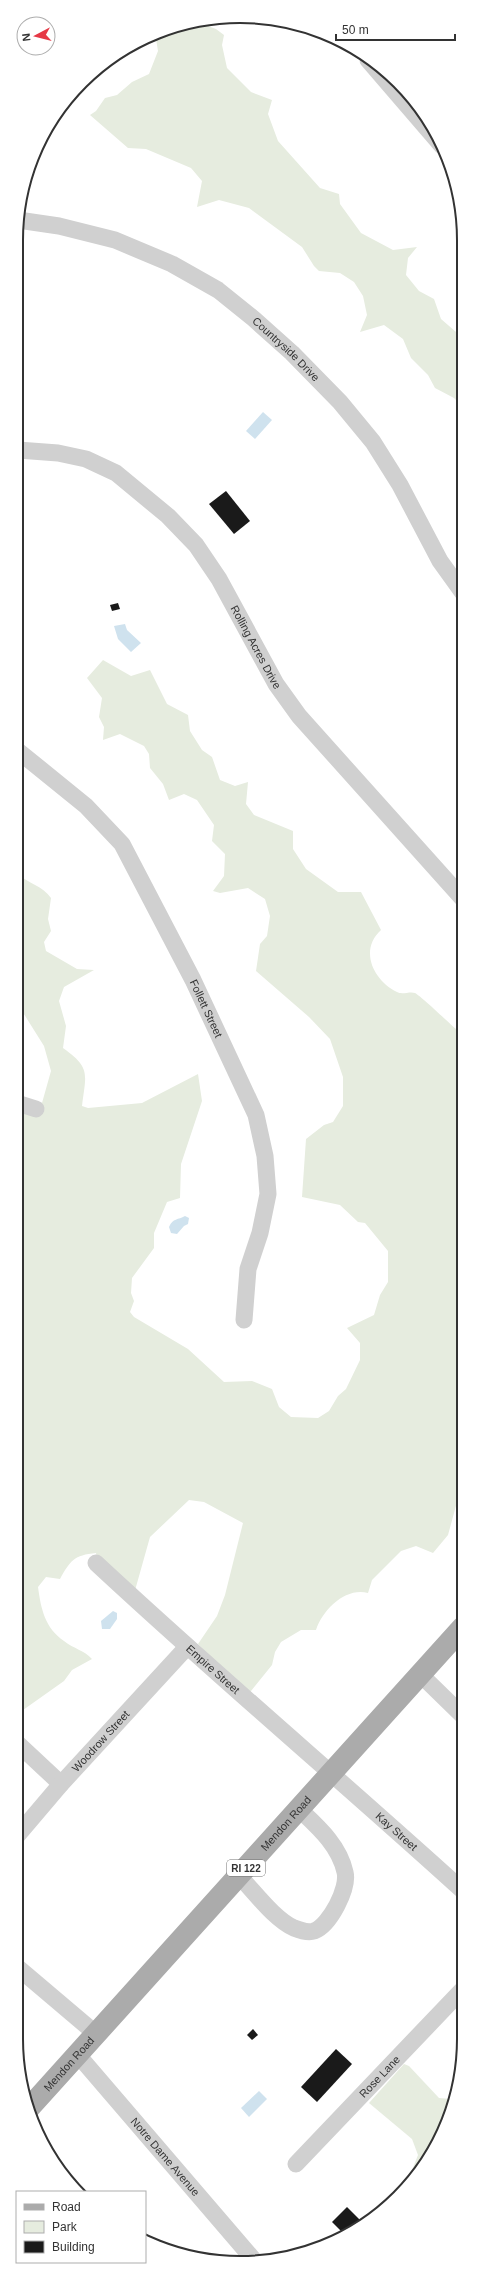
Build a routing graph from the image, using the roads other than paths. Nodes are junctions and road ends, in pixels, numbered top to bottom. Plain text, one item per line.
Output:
1 (382, 76) edge
2 (423, 124) edge
3 (24, 221) edge
4 (23, 450) edge
5 (457, 585) edge
6 (23, 755) edge
7 (457, 892) edge
8 (23, 1105) edge
9 (36, 1109) dead end
10 (244, 1320) dead end
11 (96, 1564) dead end
12 (457, 1634) edge
13 (187, 1647) junction
14 (421, 1675) junction
15 (457, 1710) edge
16 (23, 1749) edge
17 (332, 1772) junction
18 (61, 1784) junction
19 (299, 1809) junction
20 (23, 1829) edge
21 (239, 1876) junction
22 (457, 1885) edge
23 (23, 1972) edge
24 (457, 1995) edge
25 (95, 2033) junction
26 (78, 2054) junction
27 (33, 2104) edge
28 (296, 2164) dead end
29 (250, 2256) edge

1 - 2 street
3 - 5 street, Countryside Drive
4 - 7 street, Rolling Acres Drive
6 - 10 street, Follett Street
8 - 9 street
11 - 13 street, Empire Street
12 - 14 main road, Mendon Road / RI 122
13 - 17 street, Empire Street
13 - 18 street, Woodrow Street
14 - 15 street
14 - 17 main road, Mendon Road / RI 122
16 - 18 street
17 - 19 main road, Mendon Road / RI 122
17 - 22 street, Kay Street
18 - 20 street, Woodrow Street
19 - 21 main road, Mendon Road / RI 122
19 - 21 street
21 - 25 main road, Mendon Road / RI 122
23 - 25 street
24 - 28 street, Rose Lane
25 - 26 main road, Mendon Road / RI 122
26 - 27 main road, Mendon Road / RI 122
26 - 29 street, Notre Dame Avenue

